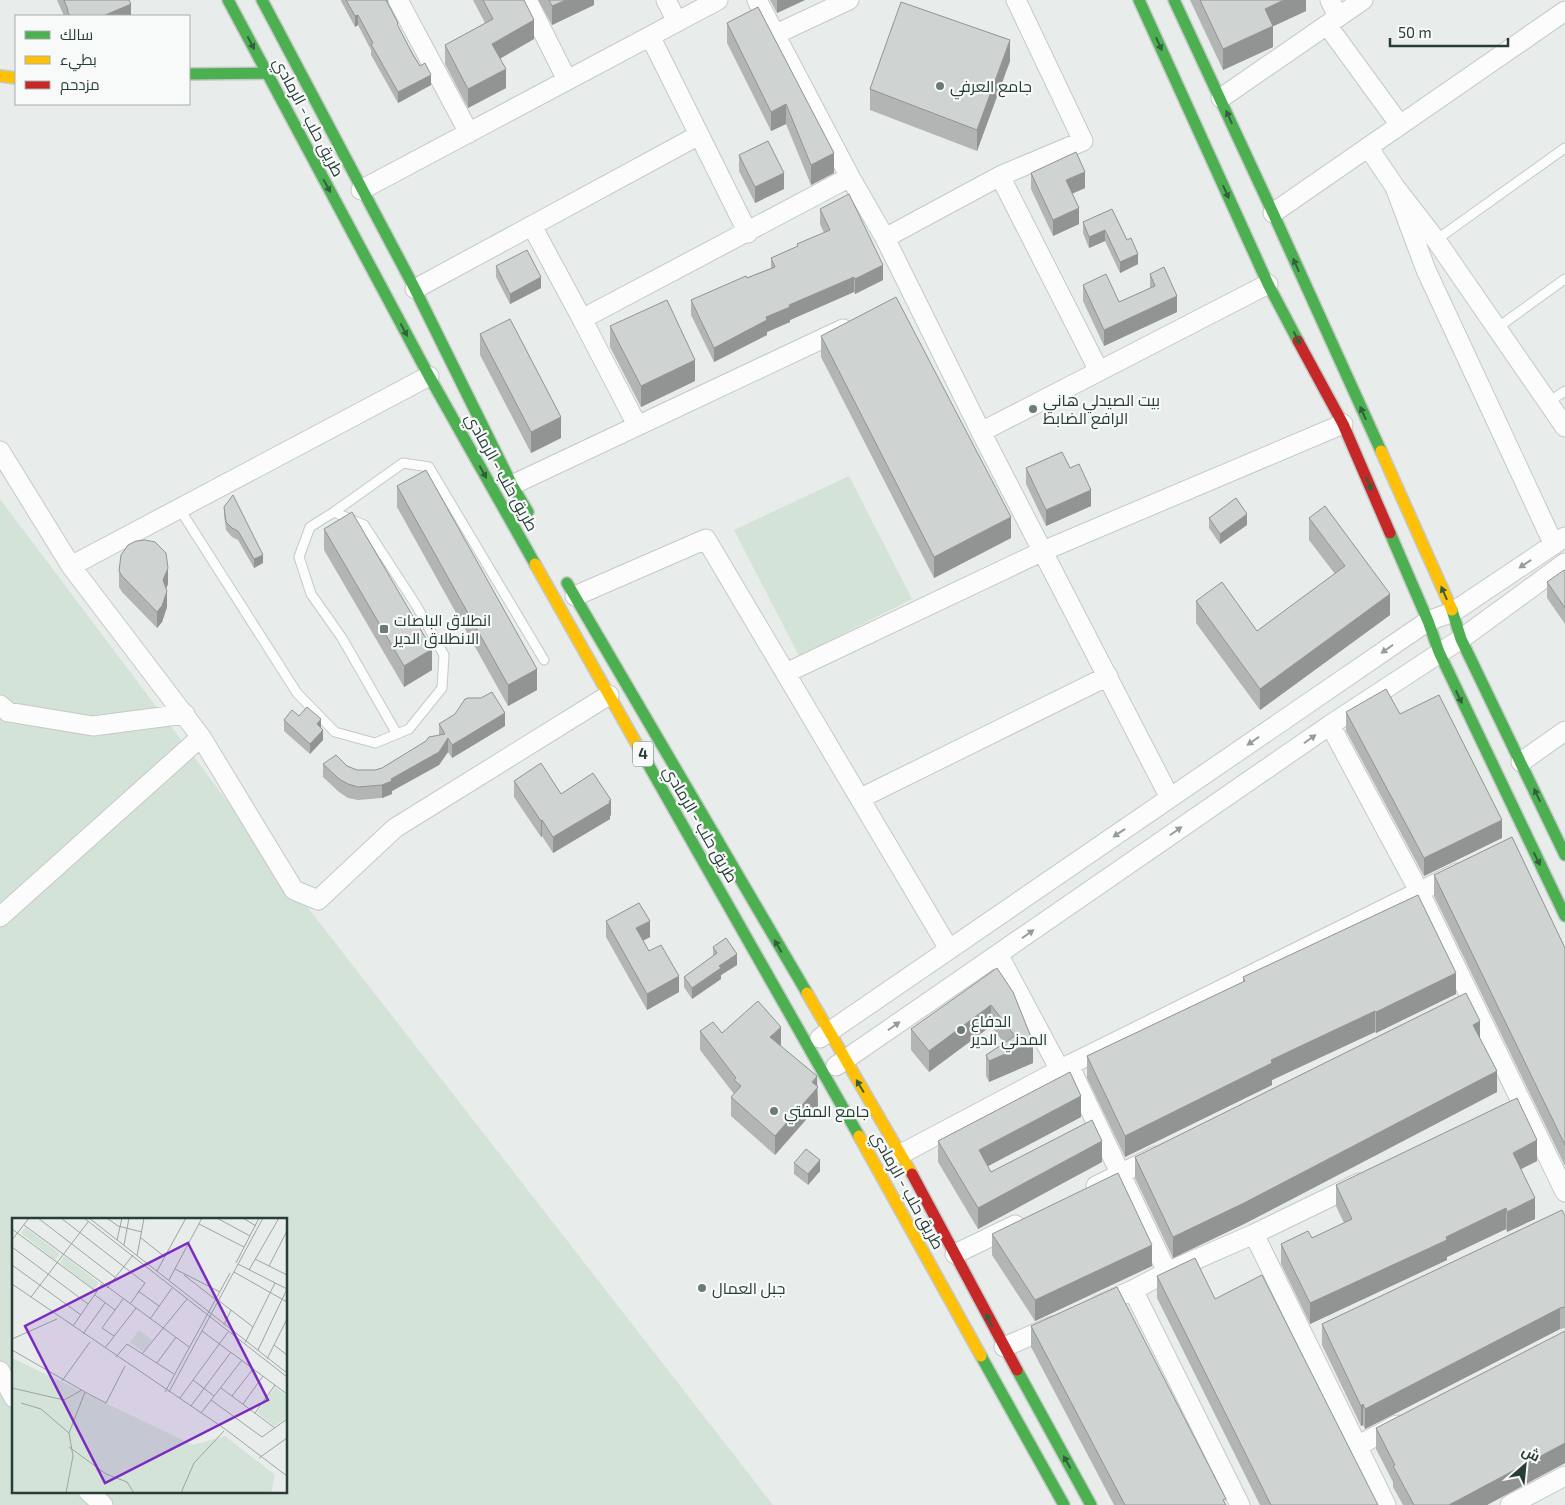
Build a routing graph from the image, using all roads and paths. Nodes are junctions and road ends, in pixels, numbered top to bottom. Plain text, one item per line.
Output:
1 (228, 0) edge
2 (262, 0) edge
3 (398, 0) edge
4 (527, 0) edge
5 (666, 0) edge
6 (718, 0) edge
7 (757, 0) edge
8 (849, 0) edge
9 (1016, 0) edge
10 (1139, 0) edge
11 (1174, 0) edge
12 (1330, 0) edge
13 (1363, 0) edge
14 (1565, 11) edge
15 (1333, 21) junction
16 (677, 22) junction
17 (774, 34) junction
18 (650, 36) junction
19 (266, 73) junction
20 (190, 74) edge
21 (0, 76) edge
22 (15, 78) edge
23 (567, 80) junction
24 (1221, 98) junction
25 (1400, 125) junction
26 (469, 133) junction
27 (699, 135) junction
28 (1368, 147) junction
29 (1565, 148) edge
30 (1000, 176) junction
31 (850, 177) junction
32 (1395, 187) junction
33 (362, 190) junction
34 (1273, 213) junction
35 (532, 226) junction
36 (748, 233) junction
37 (886, 238) junction
38 (1436, 240) junction
39 (1565, 279) edge
40 (1268, 284) junction
41 (415, 289) junction
42 (914, 296) junction
43 (896, 304) edge
44 (582, 319) junction
45 (860, 321) edge
46 (1497, 328) junction
47 (1099, 371) junction
48 (429, 376) junction
49 (1565, 391) edge
50 (1547, 403) junction
51 (1343, 424) junction
52 (637, 425) junction
53 (1565, 427) edge
54 (981, 432) junction
55 (0, 451) edge
56 (512, 485) junction
57 (179, 508) junction
58 (334, 512) junction
59 (531, 519) dead end
60 (1559, 541) edge
61 (1043, 552) junction
62 (1565, 563) edge
63 (71, 566) junction
64 (560, 571) dead end
65 (575, 596) junction
66 (1453, 612) junction
67 (1428, 621) junction
68 (1460, 639) junction
69 (1439, 652) junction
70 (544, 660) dead end
71 (786, 673) junction
72 (1108, 676) junction
73 (609, 695) junction
74 (0, 705) edge
75 (185, 714) junction
76 (1330, 725) junction
77 (1565, 731) edge
78 (397, 734) junction
79 (201, 737) junction
80 (1521, 762) junction
81 (860, 798) junction
82 (1170, 798) junction
83 (1527, 839) junction
84 (1509, 848) edge
85 (1565, 855) edge
86 (1472, 865) edge
87 (1418, 891) junction
88 (1565, 916) edge
89 (0, 917) edge
90 (949, 949) junction
91 (998, 954) junction
92 (1471, 1000) junction
93 (1454, 1008) edge
94 (828, 1032) junction
95 (810, 1046) junction
96 (844, 1060) junction
97 (1065, 1068) junction
98 (825, 1074) junction
99 (1522, 1103) junction
100 (1504, 1112) edge
101 (1173, 1148) edge
102 (900, 1154) junction
103 (1379, 1173) edge
104 (1120, 1174) junction
105 (1565, 1192) edge
106 (1077, 1195) edge
107 (1034, 1216) edge
108 (1254, 1234) junction
109 (955, 1254) junction
110 (1167, 1272) junction
111 (1133, 1290) junction
112 (1323, 1332) edge
113 (1305, 1340) junction
114 (1004, 1347) junction
115 (0, 1371) edge
116 (12, 1394) edge
117 (1409, 1419) edge
118 (1357, 1446) junction
119 (1565, 1476) edge
120 (89, 1492) edge
121 (103, 1505) edge
122 (1064, 1505) edge
123 (1091, 1505) edge
124 (1240, 1505) edge
125 (1386, 1505) edge
126 (1510, 1505) edge

1 -> 19 main road, طريق حلب - الرمادي / 4
2 - 33 main road, طريق حلب - الرمادي
3 - 26 street
4 - 23 street
5 - 16 street
6 - 16 street
7 - 17 street
8 - 17 street
9 - 30 street
10 -> 40 main road
11 - 24 main road
12 - 15 street
13 - 15 street
14 - 25 street
15 - 24 street
15 - 25 street
16 - 18 street
17 - 31 street
18 - 23 street
18 - 27 street
19 - 20 main road
19 -> 48 main road, طريق حلب - الرمادي / 4
21 - 22 main road
23 - 26 street
34 -> 24 main road
25 - 28 street
26 - 33 street
27 - 35 street
27 - 36 street
28 - 32 street
28 - 34 street
29 - 38 lane
30 - 37 street
30 - 47 street
31 - 36 street
31 - 37 street
32 - 38 street
32 - 60 street
33 - 41 main road, طريق حلب - الرمادي
66 -> 34 main road
35 - 41 street
35 - 44 street
36 - 44 street
37 - 42 street
38 - 46 street
39 - 46 lane
40 - 47 street
40 -> 51 main road
41 - 56 main road, طريق حلب - الرمادي
42 - 43 street
42 - 54 street
44 - 52 street
45 - 52 street
46 - 50 street
47 - 54 street
48 - 57 street
48 -> 73 main road, طريق حلب - الرمادي / 4
49 - 50 lane
50 - 53 street
51 - 61 street
51 -> 67 main road
52 - 56 street
54 - 61 street
55 - 63 street
56 - 59 main road, طريق حلب - الرمادي
57 - 63 street
57 - 78 lane
58 - 70 lane
58 - 78 lane
58 - 78 lane
60 -> 66 street
61 - 71 street
61 - 72 street
62 - 68 street
63 - 75 street
64 - 65 main road, طريق حلب - الرمادي / 4
65 - 71 street
94 -> 65 main road, طريق حلب - الرمادي / 4
66 - 67 street
66 - 68 main road
67 - 69 main road
67 -> 82 street
68 - 69 street
68 - 80 main road
69 - 76 street
69 -> 83 main road
71 - 81 street
72 - 81 street
72 - 82 street
73 - 79 street
73 - 95 main road, طريق حلب - الرمادي / 4
74 - 75 street
75 - 79 street
76 - 87 street
91 -> 76 street
77 - 80 street
79 - 89 street
85 -> 80 main road
81 - 90 street
82 -> 90 street
83 - 84 street
83 -> 88 main road
86 - 87 street
87 - 92 street
87 - 97 street
90 - 94 street
96 -> 91 street
91 - 97 street
92 - 93 street
92 - 99 street
94 - 95 street
94 - 96 main road, طريق حلب - الرمادي / 4
95 - 98 main road, طريق حلب - الرمادي / 4
96 - 98 street
102 -> 96 main road, طريق حلب - الرمادي / 4
97 - 102 street
97 - 104 street
98 - 122 main road, طريق حلب - الرمادي / 4
99 - 100 street
99 - 105 street
101 - 104 street
102 - 109 main road, طريق حلب - الرمادي / 4
103 - 108 street
104 - 106 street
104 - 110 street
107 - 109 street
108 - 110 street
108 - 113 street
114 -> 109 main road, طريق حلب - الرمادي / 4
110 - 111 street
111 - 114 street
111 - 124 street
112 - 113 street
113 - 118 street
123 -> 114 main road, طريق حلب - الرمادي / 4
115 - 116 street
117 - 118 street
118 - 125 street
119 - 126 street
120 - 121 street

